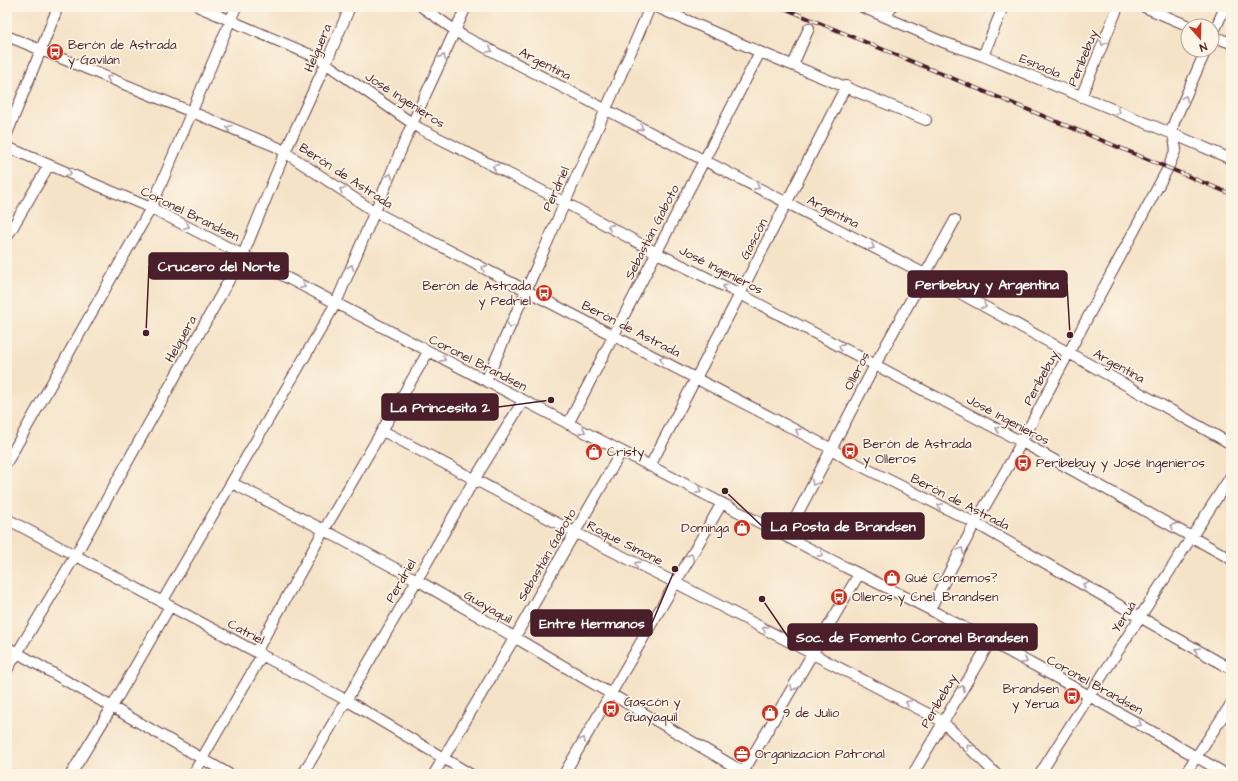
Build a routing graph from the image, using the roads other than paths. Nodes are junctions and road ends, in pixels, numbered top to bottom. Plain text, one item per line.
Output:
1 (58, 7) edge
2 (199, 7) edge
3 (236, 7) edge
4 (350, 7) edge
5 (422, 7) edge
6 (466, 7) edge
7 (650, 7) edge
8 (656, 7) edge
9 (862, 7) edge
10 (891, 7) edge
11 (1004, 7) edge
12 (1118, 7) edge
13 (1144, 7) edge
14 (1225, 7) edge
15 (887, 17) junction
16 (1220, 18) edge
17 (230, 20) junction
18 (1180, 22) edge
19 (809, 28) dead end
20 (456, 31) junction
21 (7, 36) edge
22 (1220, 39) edge
23 (1231, 43) edge
24 (41, 50) junction
25 (760, 52) junction
26 (983, 56) junction
27 (1202, 58) edge
28 (326, 63) junction
29 (794, 65) junction
30 (846, 86) junction
31 (1081, 97) junction
32 (606, 110) junction
33 (190, 112) junction
34 (926, 120) dead end
35 (412, 124) junction
36 (7, 134) edge
37 (1174, 134) junction
38 (7, 147) edge
39 (285, 152) junction
40 (704, 159) junction
41 (1231, 160) edge
42 (49, 165) junction
43 (564, 202) junction
44 (787, 203) junction
45 (151, 208) junction
46 (375, 212) junction
47 (955, 220) dead end
48 (7, 237) edge
49 (657, 252) junction
50 (243, 255) junction
51 (925, 274) junction
52 (526, 290) junction
53 (740, 294) junction
54 (336, 303) junction
55 (614, 334) junction
56 (428, 352) junction
57 (1069, 352) junction
58 (875, 365) junction
59 (696, 378) junction
60 (486, 381) junction
61 (523, 401) junction
62 (568, 424) junction
63 (383, 431) junction
64 (1022, 442) junction
65 (1231, 444) edge
66 (832, 449) junction
67 (621, 452) junction
68 (7, 462) edge
69 (650, 466) junction
70 (1231, 476) edge
71 (474, 480) junction
72 (232, 484) junction
73 (722, 503) junction
74 (7, 519) edge
75 (975, 523) junction
76 (324, 530) junction
77 (574, 532) junction
78 (786, 536) junction
79 (1192, 536) junction
80 (74, 556) junction
81 (1231, 559) edge
82 (859, 574) junction
83 (417, 580) junction
84 (676, 583) junction
85 (166, 604) junction
86 (930, 609) junction
87 (1140, 616) junction
88 (515, 637) junction
89 (990, 642) junction
90 (7, 647) edge
91 (17, 653) junction
92 (259, 653) junction
93 (812, 654) junction
94 (1231, 669) edge
95 (7, 670) edge
96 (611, 693) junction
97 (1088, 696) junction
98 (346, 700) junction
99 (1231, 704) edge
100 (112, 707) junction
101 (942, 722) junction
102 (1196, 757) junction
103 (202, 758) junction
104 (443, 758) junction
105 (744, 773) edge
106 (70, 774) edge
107 (193, 774) edge
108 (229, 774) edge
109 (303, 774) edge
110 (434, 774) edge
111 (470, 774) edge
112 (564, 774) edge
113 (913, 774) edge
114 (996, 774) edge
115 (1040, 774) edge
116 (1185, 774) edge
117 (1226, 774) edge

1 - 24 street
2 - 17 street, José Ingenieros
3 - 17 street
4 - 28 street, Helguera
5 - 20 street, Argentina
6 - 20 street
7 - 32 street, Perdriel
8 - 25 street
9 - 15 street, Esnaola
10 - 15 street
11 - 26 street
12 -> 31 street, Peribebuy
13 - 18 street
14 - 16 street
15 - 26 street, Esnaola
17 - 28 street, José Ingenieros
17 - 33 street
19 - 29 street
20 -> 32 street, Argentina
35 -> 20 street
21 - 24 street, Berón de Astrada
22 - 23 street
33 -> 24 street, Berón de Astrada
24 - 36 street
25 - 29 street
25 - 40 street, Sebastián Gaboto
26 - 31 street, Esnaola
37 -> 27 street, Peribebuy
28 - 35 street, José Ingenieros
28 - 39 street, Helguera
29 - 30 street
30 - 34 street
30 - 44 street, Gascón
31 -> 37 street, Esnaola
32 -> 40 street, Argentina
32 - 43 street, Perdriel
39 -> 33 street, Berón de Astrada
33 - 45 street
43 -> 35 street, José Ingenieros
46 -> 35 street
37 - 41 street, Esnaola
37 - 57 street, Peribebuy
38 - 42 street, Coronel Brandsen
46 -> 39 street, Berón de Astrada
39 - 50 street, Helguera
40 -> 44 street, Argentina
40 - 49 street, Sebastián Gaboto
42 -> 45 street, Coronel Brandsen
42 - 48 street
49 -> 43 street, José Ingenieros
43 - 52 street, Perdriel
44 -> 51 street, Argentina
44 - 53 street, Gascón
45 -> 50 street, Coronel Brandsen
45 - 68 street
52 -> 46 street, Berón de Astrada
54 -> 46 street
47 - 51 street, Olleros
53 -> 49 street, José Ingenieros
49 - 55 street, Sebastián Gaboto
50 -> 54 street, Coronel Brandsen
50 - 80 street, Helguera
51 -> 57 street, Argentina
51 - 58 street, Olleros
52 - 55 street, Berón de Astrada
52 -> 60 street, Perdriel
58 -> 53 street, José Ingenieros
53 - 59 street, Gascón
54 - 56 street, Coronel Brandsen
54 - 72 street
59 -> 55 street, Berón de Astrada
55 - 62 street, Sebastián Gaboto
56 -> 60 street, Coronel Brandsen
56 - 63 street
57 - 64 street, Peribebuy
57 - 65 street, Argentina
64 -> 58 street, José Ingenieros
58 - 66 street, Olleros
66 -> 59 street, Berón de Astrada
59 - 69 street, Gascón
60 - 61 street, Coronel Brandsen
61 - 62 street, Coronel Brandsen
61 - 71 street, Perdriel
62 -> 67 street, Coronel Brandsen
63 - 71 street, Roque Simone
63 - 76 street
64 - 75 street, Peribebuy
79 -> 64 street, José Ingenieros
75 -> 66 street, Berón de Astrada
66 -> 78 street, Olleros
67 - 69 street, Coronel Brandsen
67 - 77 street, Sebastián Gaboto
69 -> 73 street, Coronel Brandsen
70 - 79 street, Yeruá
71 - 77 street, Roque Simone
71 - 83 street, Perdriel
72 - 76 street, Guayaquil
72 - 85 street
73 - 78 street, Coronel Brandsen
84 -> 73 street
74 - 80 street, Catriel
86 -> 75 street, Peribebuy
87 -> 75 street, Berón de Astrada
76 - 83 street, Guayaquil
76 - 92 street
84 -> 77 street, Roque Simone
77 - 88 street, Sebastián Gaboto
78 -> 82 street, Coronel Brandsen
79 - 81 street, José Ingenieros
79 - 87 street, Yeruá
80 - 85 street, Catriel
80 - 91 street, Helguera
82 - 86 street, Coronel Brandsen
82 - 93 street
83 - 88 street, Guayaquil
83 - 98 street, Perdriel
93 -> 84 street, Roque Simone
84 - 96 street
85 - 92 street, Catriel
85 - 100 street
86 - 89 street, Coronel Brandsen
94 -> 87 street, Berón de Astrada
87 - 97 street, Yeruá
88 - 96 street, Guayaquil
88 - 104 street, Sebastián Gaboto
89 -> 97 street, Coronel Brandsen
101 -> 89 street, Peribebuy
90 - 91 street
91 - 95 street, Helguera
91 - 100 street
92 - 98 street, Catriel
92 - 103 street
101 -> 93 street, Roque Simone
93 -> 105 street
96 - 105 street, Guayaquil
112 -> 96 street
97 -> 102 street, Coronel Brandsen
97 - 115 street, Yeruá
98 - 104 street, Catriel
98 - 109 street, Perdriel
99 - 102 street
100 - 103 street
100 - 106 street
101 - 113 street, Peribebuy
114 -> 101 street, Roque Simone
102 - 116 street
102 - 117 street, Coronel Brandsen
103 - 107 street
103 - 108 street
104 - 110 street, Sebastián Gaboto
104 - 111 street, Catriel

